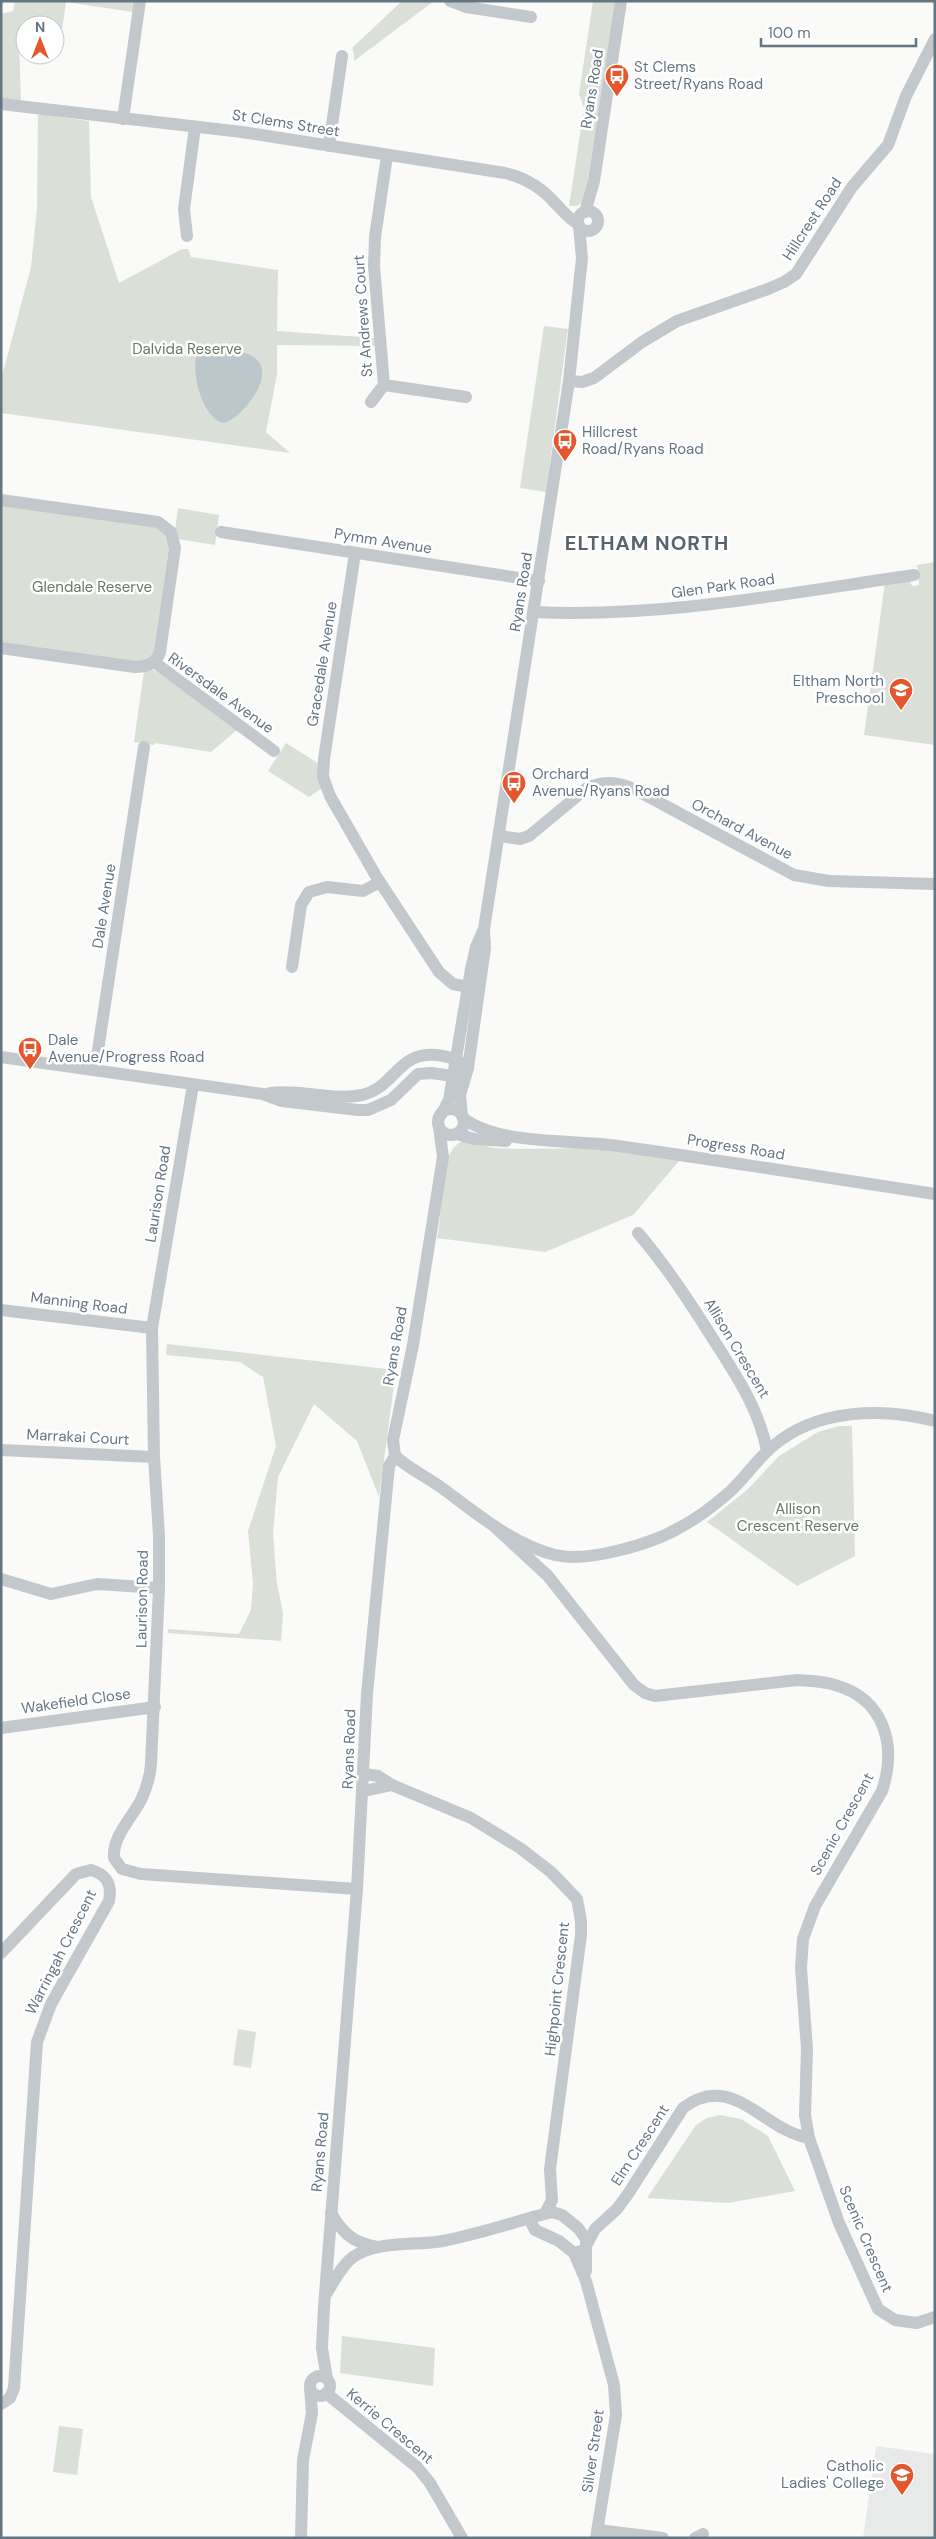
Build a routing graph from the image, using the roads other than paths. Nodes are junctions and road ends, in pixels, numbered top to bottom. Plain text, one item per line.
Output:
1 (140, 1) edge
2 (450, 1) edge
3 (621, 1) edge
4 (531, 17) dead end
5 (935, 39) edge
6 (342, 56) dead end
7 (1, 104) edge
8 (123, 119) junction
9 (195, 127) junction
10 (329, 146) junction
11 (387, 156) junction
12 (594, 181) junction
13 (581, 219) junction
14 (596, 222) junction
15 (187, 236) dead end
16 (582, 258) junction
17 (568, 381) junction
18 (384, 385) junction
19 (466, 397) dead end
20 (371, 402) dead end
21 (1, 500) edge
22 (221, 532) dead end
23 (355, 553) junction
24 (914, 575) dead end
25 (539, 581) junction
26 (534, 612) junction
27 (1, 648) edge
28 (154, 662) junction
29 (144, 747) dead end
30 (274, 752) dead end
31 (500, 836) junction
32 (380, 882) junction
33 (935, 884) edge
34 (292, 967) dead end
35 (473, 988) junction
36 (1, 1057) edge
37 (456, 1058) junction
38 (468, 1068) junction
39 (95, 1070) junction
40 (453, 1076) junction
41 (192, 1085) junction
42 (263, 1094) junction
43 (463, 1117) junction
44 (440, 1121) junction
45 (456, 1134) junction
46 (531, 1139) junction
47 (443, 1157) junction
48 (935, 1194) edge
49 (638, 1233) dead end
50 (1, 1310) edge
51 (152, 1328) junction
52 (935, 1421) edge
53 (1, 1450) edge
54 (766, 1451) junction
55 (395, 1456) junction
56 (154, 1457) junction
57 (496, 1528) junction
58 (1, 1579) edge
59 (160, 1588) junction
60 (155, 1707) junction
61 (1, 1728) edge
62 (364, 1774) junction
63 (392, 1785) junction
64 (364, 1791) junction
65 (357, 1889) junction
66 (1, 1953) edge
67 (810, 2138) junction
68 (550, 2182) junction
69 (546, 2212) junction
70 (331, 2213) junction
71 (611, 2214) junction
72 (533, 2217) junction
73 (567, 2219) junction
74 (535, 2230) junction
75 (491, 2231) junction
76 (378, 2247) junction
77 (582, 2248) junction
78 (325, 2296) junction
79 (935, 2317) edge
80 (322, 2348) junction
81 (327, 2379) junction
82 (311, 2384) junction
83 (325, 2394) junction
84 (1, 2404) edge
85 (310, 2427) junction
86 (597, 2534) edge
87 (301, 2538) edge
88 (462, 2538) edge
89 (663, 2538) edge

1 - 8 street
2 - 4 street
3 - 12 street, Ryans Road
5 - 17 street, Hillcrest Road
6 - 10 street
7 - 8 street, St Clems Street
8 - 9 street, St Clems Street
9 - 10 street, St Clems Street
9 - 15 street
10 - 11 street, St Clems Street
11 - 13 street, St Clems Street
11 - 18 street, St Andrews Court
12 - 13 street, Ryans Road
12 - 14 street, Ryans Road
13 - 14 street
13 - 14 street
13 - 16 street, Ryans Road
14 - 16 street, Ryans Road
16 - 17 street, Ryans Road
17 - 25 street, Ryans Road
18 - 19 street, St Andrews Court
18 - 20 street, St Andrews Court
21 - 28 street
22 - 23 street, Pymm Avenue
23 - 25 street, Pymm Avenue
23 - 32 street, Gracedale Avenue
24 - 26 street, Glen Park Road
25 - 26 street, Ryans Road
26 - 31 street, Ryans Road
27 - 28 street, Riversdale Avenue
28 - 30 street, Riversdale Avenue
29 - 39 street, Dale Avenue
31 - 33 street, Orchard Avenue
31 - 35 street, Ryans Road
32 - 34 street
32 - 35 street
35 - 37 street, Ryans Road
35 - 38 street, Ryans Road
36 - 39 street
37 - 38 street
37 - 40 street, Ryans Road
37 - 42 street
38 - 40 street
38 - 43 street, Ryans Road
39 - 41 street
40 - 42 street
40 - 44 street, Ryans Road
41 - 42 street
41 - 51 street, Laurison Road
43 - 44 street
43 - 45 street
43 - 46 street, Progress Road
44 - 45 street
44 - 47 street, Ryans Road
45 - 46 street, Progress Road
45 - 47 street, Ryans Road
46 - 48 street, Progress Road
47 - 55 street, Ryans Road
49 - 54 street, Allison Crescent
50 - 51 street, Manning Road
51 - 56 street, Laurison Road
52 - 54 street
53 - 56 street, Marrakai Court
54 - 57 street
55 - 57 street
55 - 62 street, Ryans Road
56 - 59 street, Laurison Road
57 - 67 street, Scenic Crescent
58 - 59 street
59 - 60 street, Laurison Road
60 - 61 street, Wakefield Close
60 - 65 street, Laurison Road
62 - 63 street, Highpoint Crescent
62 - 64 street, Ryans Road
63 - 64 street
63 - 68 street, Highpoint Crescent
64 - 65 street, Ryans Road
65 - 70 street, Ryans Road
66 - 84 street, Warringah Crescent
67 - 71 street, Elm Crescent
67 - 79 street, Scenic Crescent
68 - 69 street, Highpoint Crescent
68 - 73 street, Highpoint Crescent
69 - 72 street
69 - 73 street, Elm Crescent
70 - 76 street
70 - 78 street, Ryans Road
71 - 73 street, Elm Crescent
71 - 77 street, Elm Crescent
72 - 74 street
72 - 75 street
73 - 77 street, Highpoint Crescent
74 - 75 street
74 - 77 street
75 - 76 street
76 - 78 street
77 - 86 street, Silver Street
78 - 80 street, Ryans Road
80 - 81 street, Ryans Road
80 - 82 street, Ryans Road
81 - 82 street
81 - 83 street
82 - 83 street
82 - 85 street, Ryans Road
83 - 85 street, Ryans Road
83 - 88 street, Kerrie Crescent
85 - 87 street, Ryans Road
86 - 89 street

